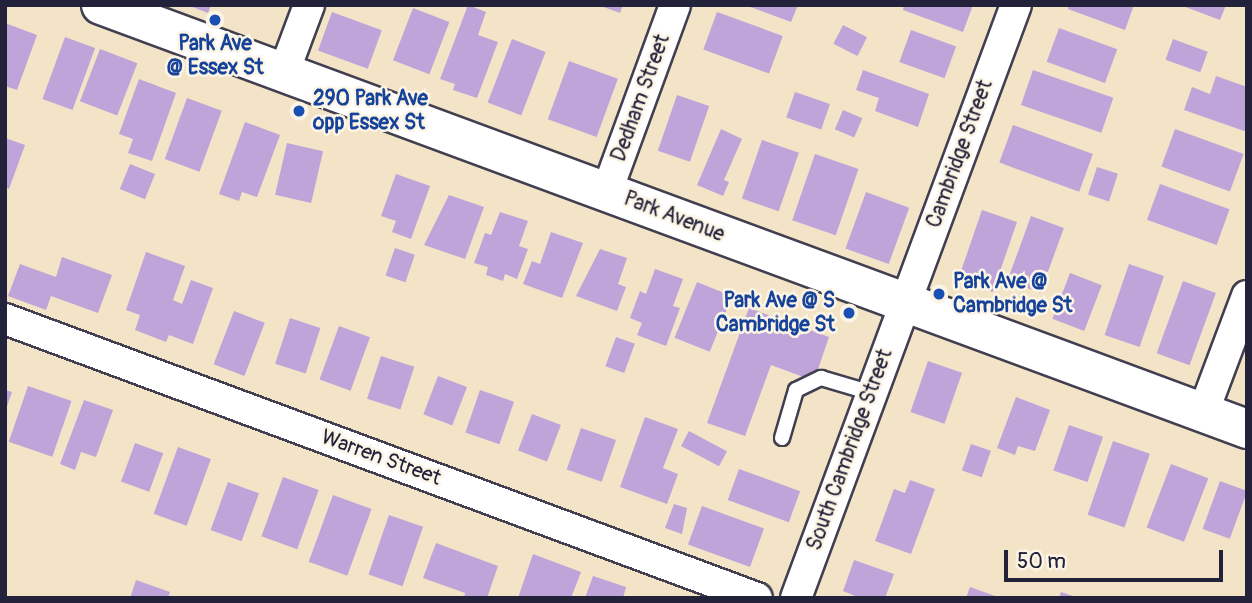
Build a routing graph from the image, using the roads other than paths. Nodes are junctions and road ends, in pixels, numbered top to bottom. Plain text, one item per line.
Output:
1 (101, 5) edge
2 (309, 5) edge
3 (675, 5) edge
4 (1016, 5) edge
5 (284, 72) junction
6 (607, 191) junction
7 (1247, 296) edge
8 (905, 303) junction
9 (5, 319) edge
10 (872, 393) junction
11 (1203, 413) junction
12 (1247, 429) edge
13 (782, 438) dead end
14 (757, 598) edge
15 (796, 598) edge

1 - 5 main road, Park Avenue
2 - 5 street
3 - 6 street, Dedham Street
4 - 8 street, Cambridge Street
5 - 6 main road, Park Avenue
6 - 8 main road, Park Avenue
7 - 11 street
8 - 10 street, South Cambridge Street
8 - 11 main road, Park Avenue
9 - 14 street, Warren Street
10 - 13 lane
10 - 15 street, South Cambridge Street
11 - 12 main road, Park Avenue

